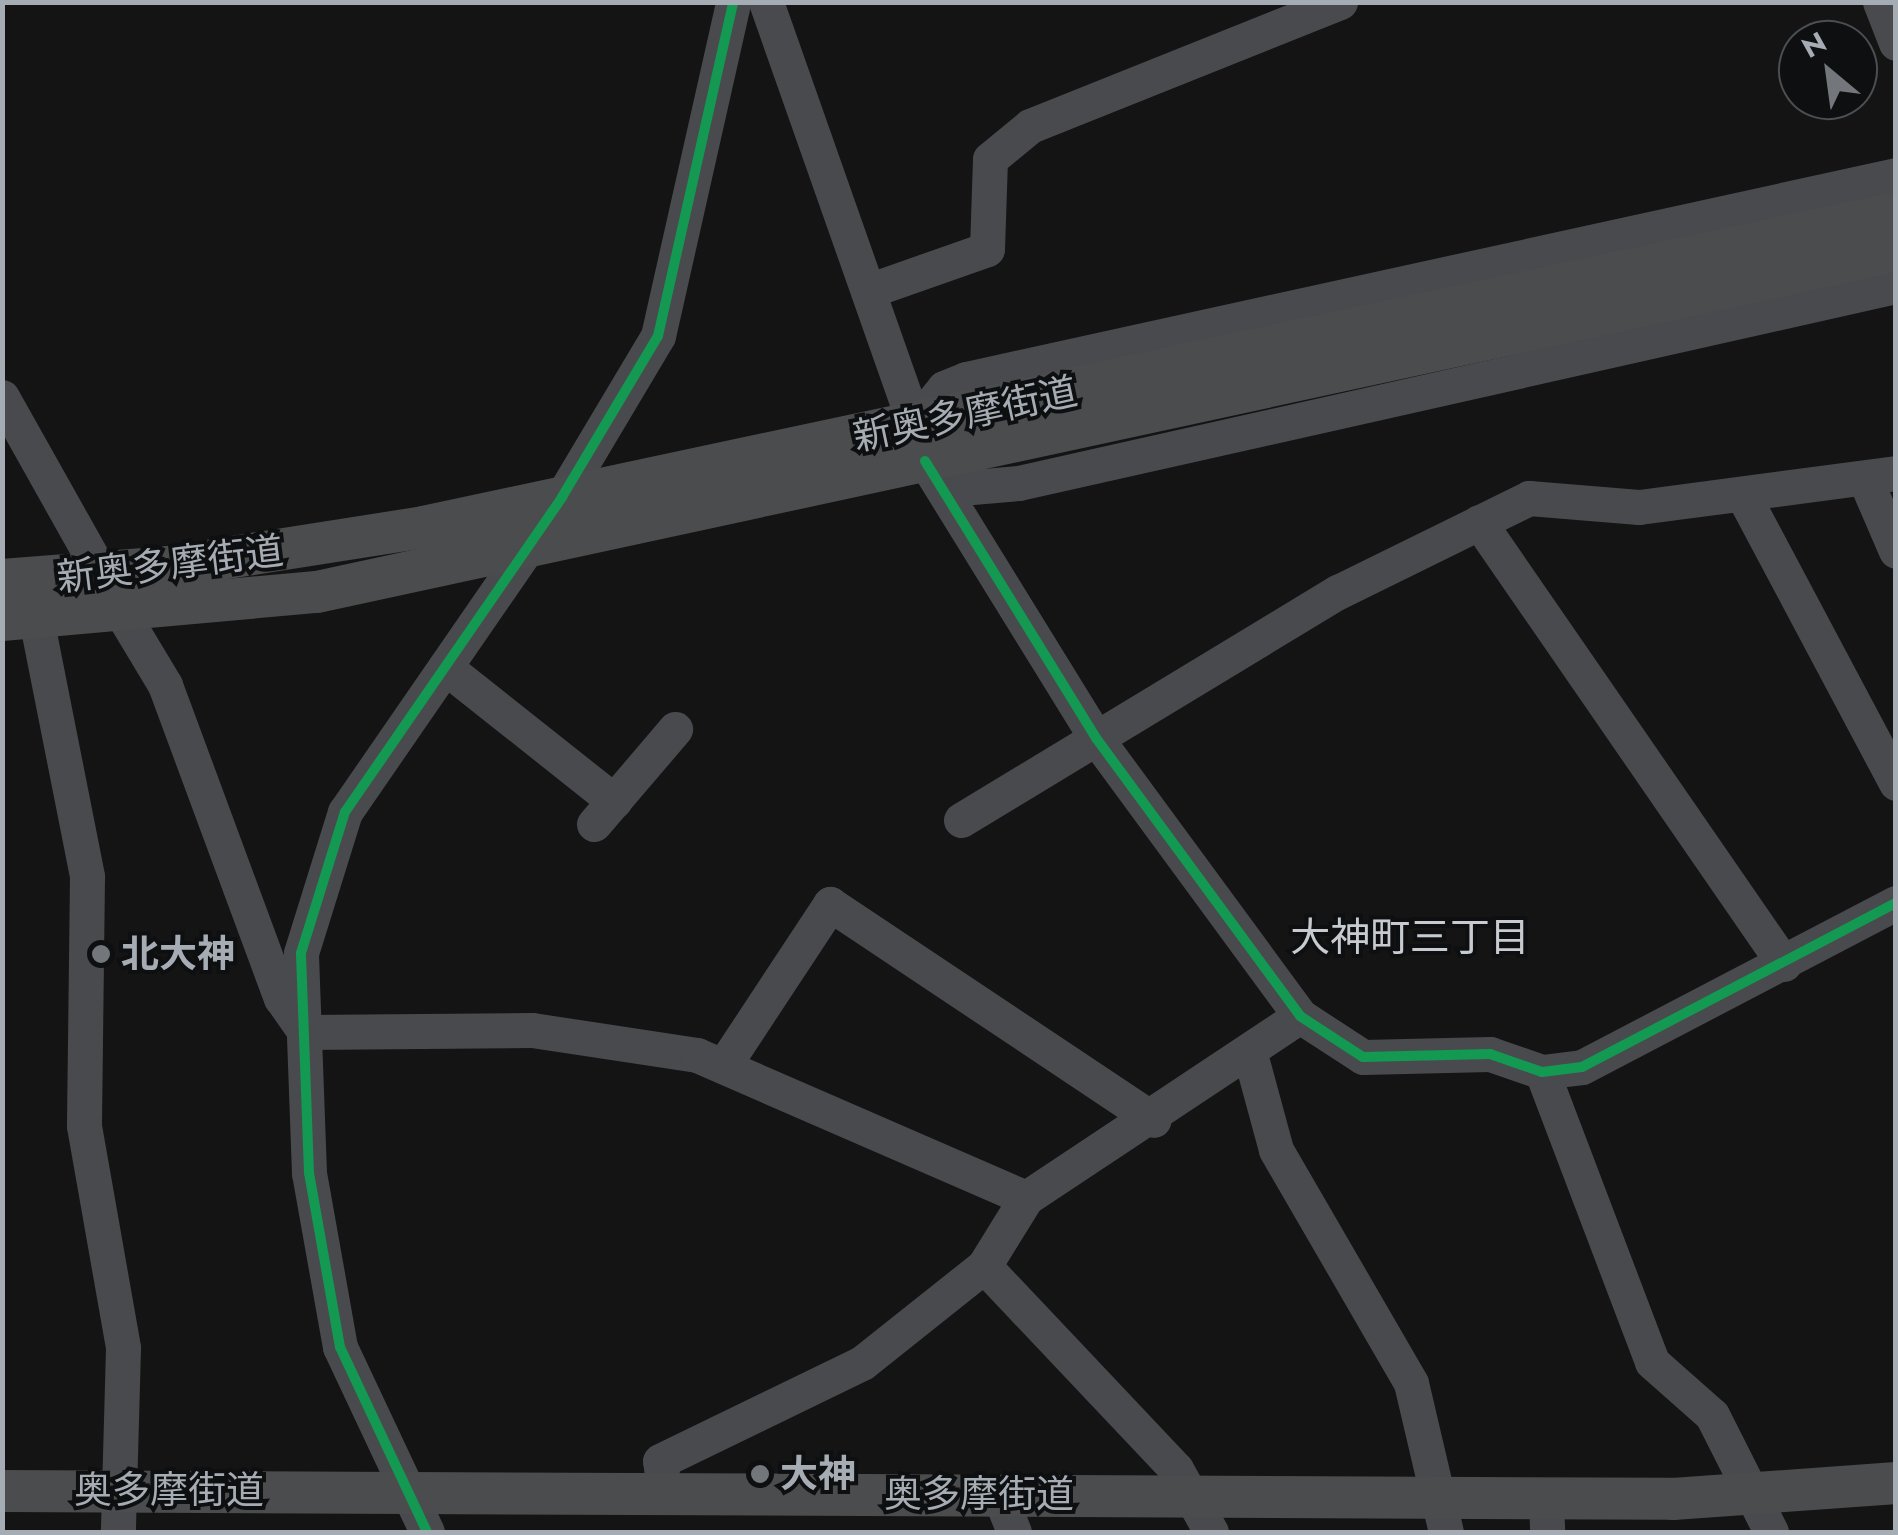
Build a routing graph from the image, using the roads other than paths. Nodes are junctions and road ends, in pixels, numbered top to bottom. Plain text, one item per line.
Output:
1 (733, 2) edge
2 (766, 2) edge
3 (1340, 2) edge
4 (1880, 2) edge
5 (1896, 43) edge
6 (1896, 176) edge
7 (1896, 213) edge
8 (1896, 251) edge
9 (1896, 286) edge
10 (868, 291) junction
11 (2, 397) edge
12 (930, 458) junction
13 (1880, 476) edge
14 (562, 497) junction
15 (1744, 497) junction
16 (1479, 522) junction
17 (518, 550) junction
18 (1896, 551) edge
19 (102, 574) junction
20 (17, 600) edge
21 (123, 614) junction
22 (444, 667) junction
23 (675, 730) dead end
24 (1096, 738) junction
25 (1896, 784) edge
26 (961, 820) dead end
27 (1896, 904) edge
28 (1784, 964) junction
29 (1300, 1016) junction
30 (305, 1032) junction
31 (1250, 1054) junction
32 (724, 1066) junction
33 (1542, 1072) junction
34 (1154, 1120) junction
35 (1026, 1198) junction
36 (984, 1266) junction
37 (1896, 1483) edge
38 (124, 1489) junction
39 (2, 1491) edge
40 (404, 1492) junction
41 (664, 1492) junction
42 (1192, 1495) junction
43 (1007, 1514) edge
44 (1441, 1515) edge
45 (1546, 1515) edge
46 (1765, 1515) edge
47 (118, 1532) edge
48 (427, 1532) edge
49 (1211, 1532) edge

1 - 14 street
2 - 10 street
3 - 10 street
4 - 5 street
6 - 12 street
7 - 12 main road, 新奥多摩街道
8 - 12 main road, 新奥多摩街道
9 - 12 street
10 - 12 street
11 - 19 street
12 - 14 main road, 新奥多摩街道
12 - 17 main road, 新奥多摩街道
12 - 24 street
13 - 15 street
13 - 18 street
14 - 17 street
14 - 19 main road, 新奥多摩街道
15 - 16 street
15 - 25 street
16 - 24 street
16 - 28 street
17 - 21 main road, 新奥多摩街道
17 - 22 street
19 - 20 main road, 新奥多摩街道
20 - 21 main road, 新奥多摩街道
20 - 38 street
21 - 30 street
22 - 23 street
22 - 30 street
24 - 26 street
24 - 29 street
27 - 28 street
28 - 33 street
29 - 31 street
29 - 33 street
30 - 32 street
30 - 40 street
31 - 34 street
31 - 44 street
32 - 34 street
32 - 35 street
33 - 46 street
34 - 35 street
35 - 36 street
36 - 41 street
36 - 42 street
37 - 46 main road, 奥多摩街道
38 - 39 main road, 奥多摩街道
38 - 40 main road, 奥多摩街道
38 - 47 street
40 - 41 main road, 奥多摩街道
40 - 48 street
41 - 43 main road, 奥多摩街道
42 - 43 main road, 奥多摩街道
42 - 44 main road, 奥多摩街道
42 - 49 street
44 - 45 main road, 奥多摩街道
45 - 46 main road, 奥多摩街道

